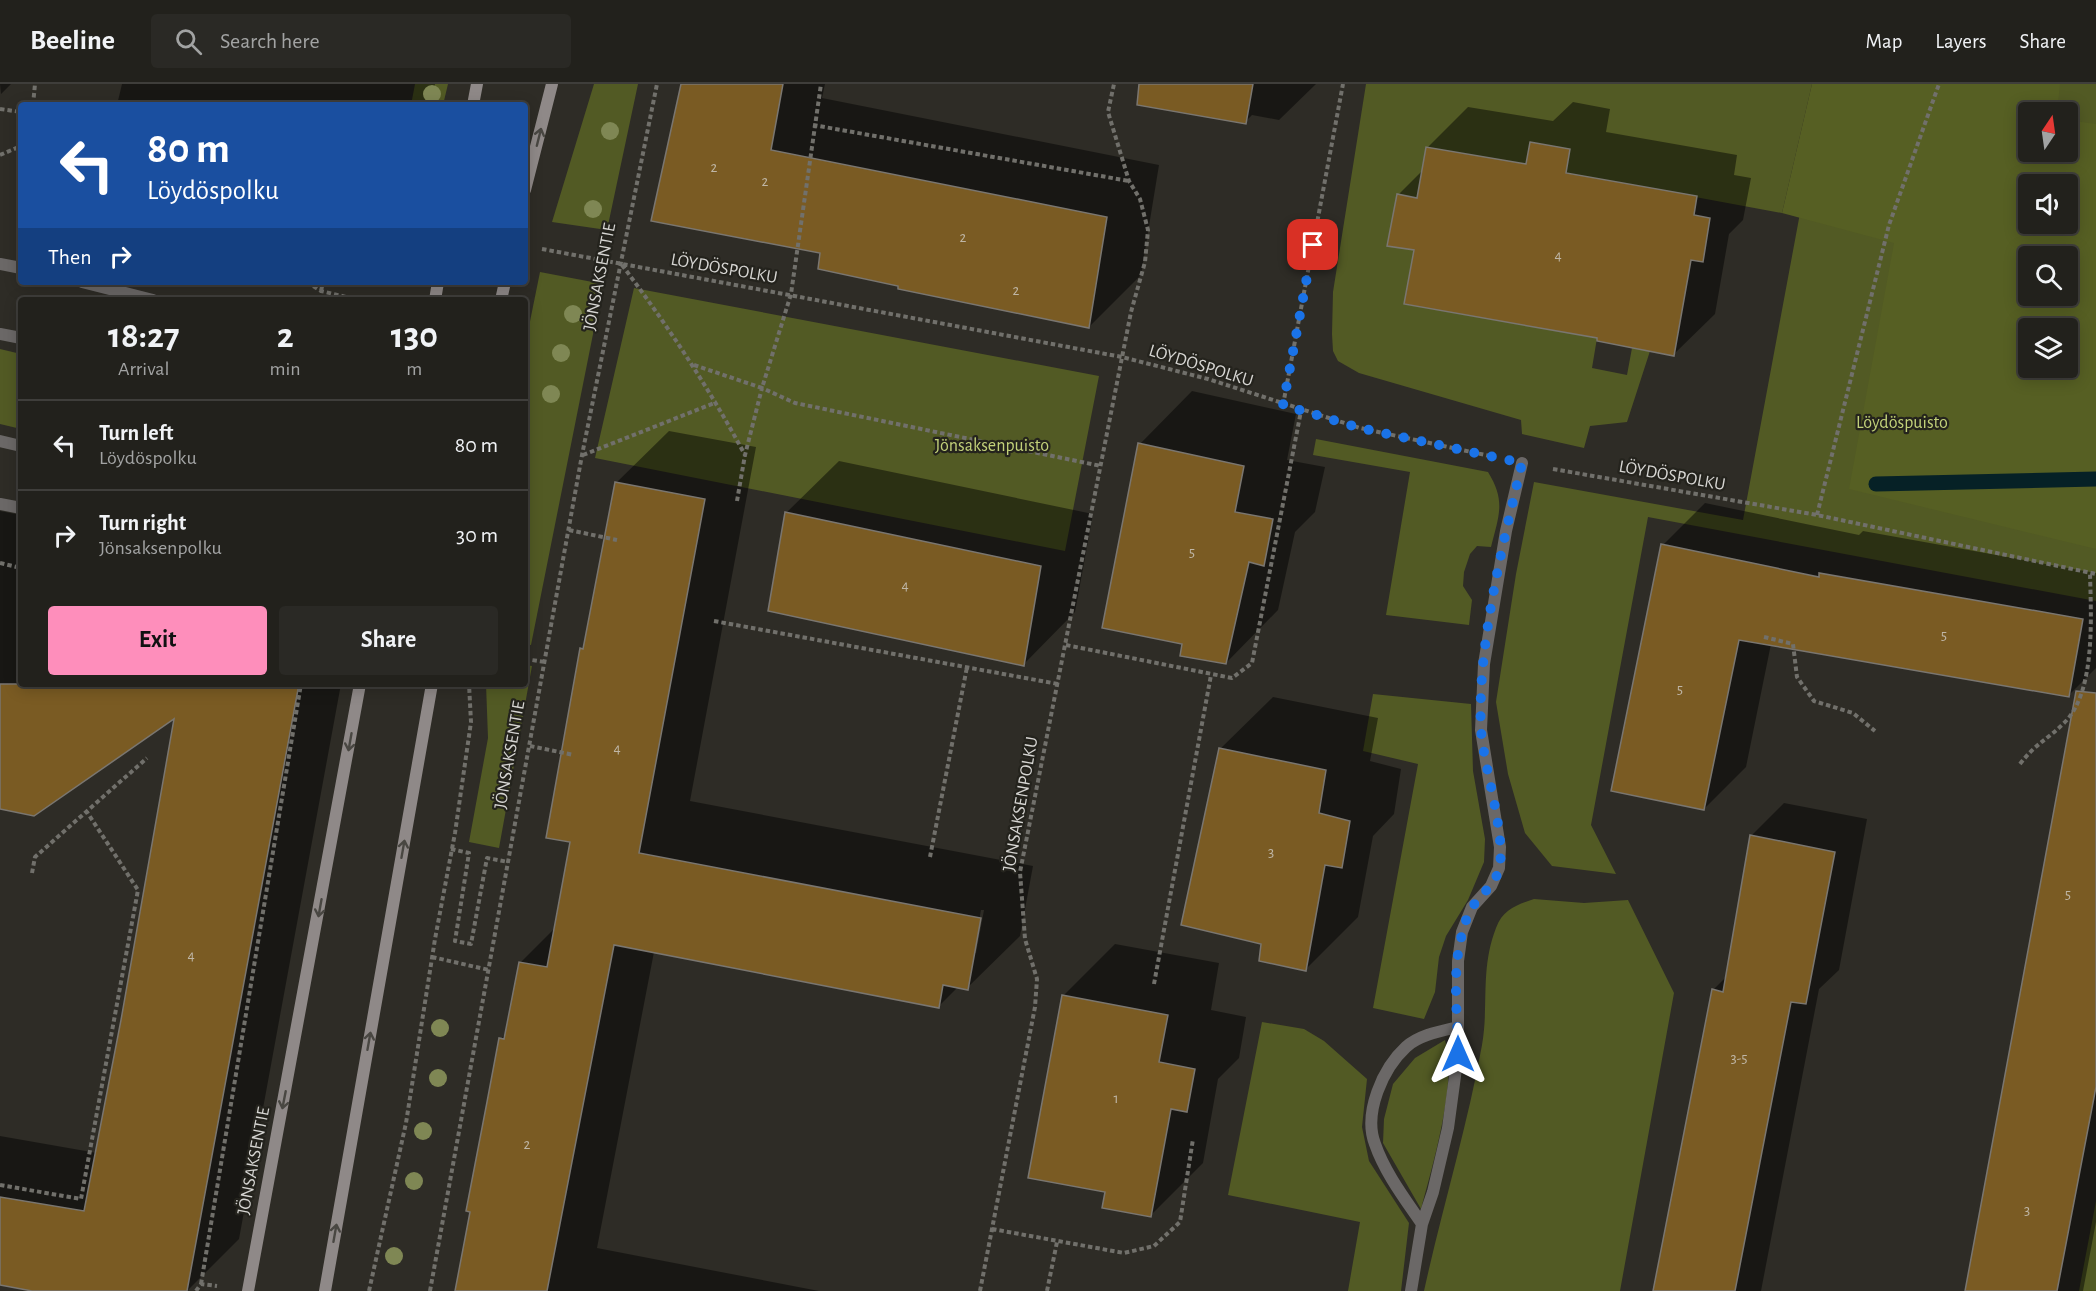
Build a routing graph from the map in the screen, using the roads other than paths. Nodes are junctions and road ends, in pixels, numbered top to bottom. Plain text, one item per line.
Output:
1 (477, 84) edge
2 (552, 84) edge
3 (474, 102) edge
4 (528, 178) edge
5 (0, 264) edge
6 (18, 267) edge
7 (94, 285) edge
8 (141, 297) edge
9 (0, 334) edge
10 (18, 337) edge
11 (0, 441) edge
12 (18, 445) edge
13 (1522, 463) road end
14 (0, 504) edge
15 (18, 507) edge
16 (359, 687) edge
17 (431, 687) edge
18 (1458, 1027) junction
19 (1422, 1224) junction
20 (248, 1291) edge
21 (325, 1291) edge
22 (1411, 1291) edge

1 - 3 main road
4 -> 2 main road
5 - 6 street
7 - 8 street
9 - 10 street
11 - 12 street
13 - 18 street
14 - 15 street
16 -> 20 main road, JÖNSAKSENTIE
21 -> 17 main road
18 - 19 street
18 - 19 street
19 - 22 street

